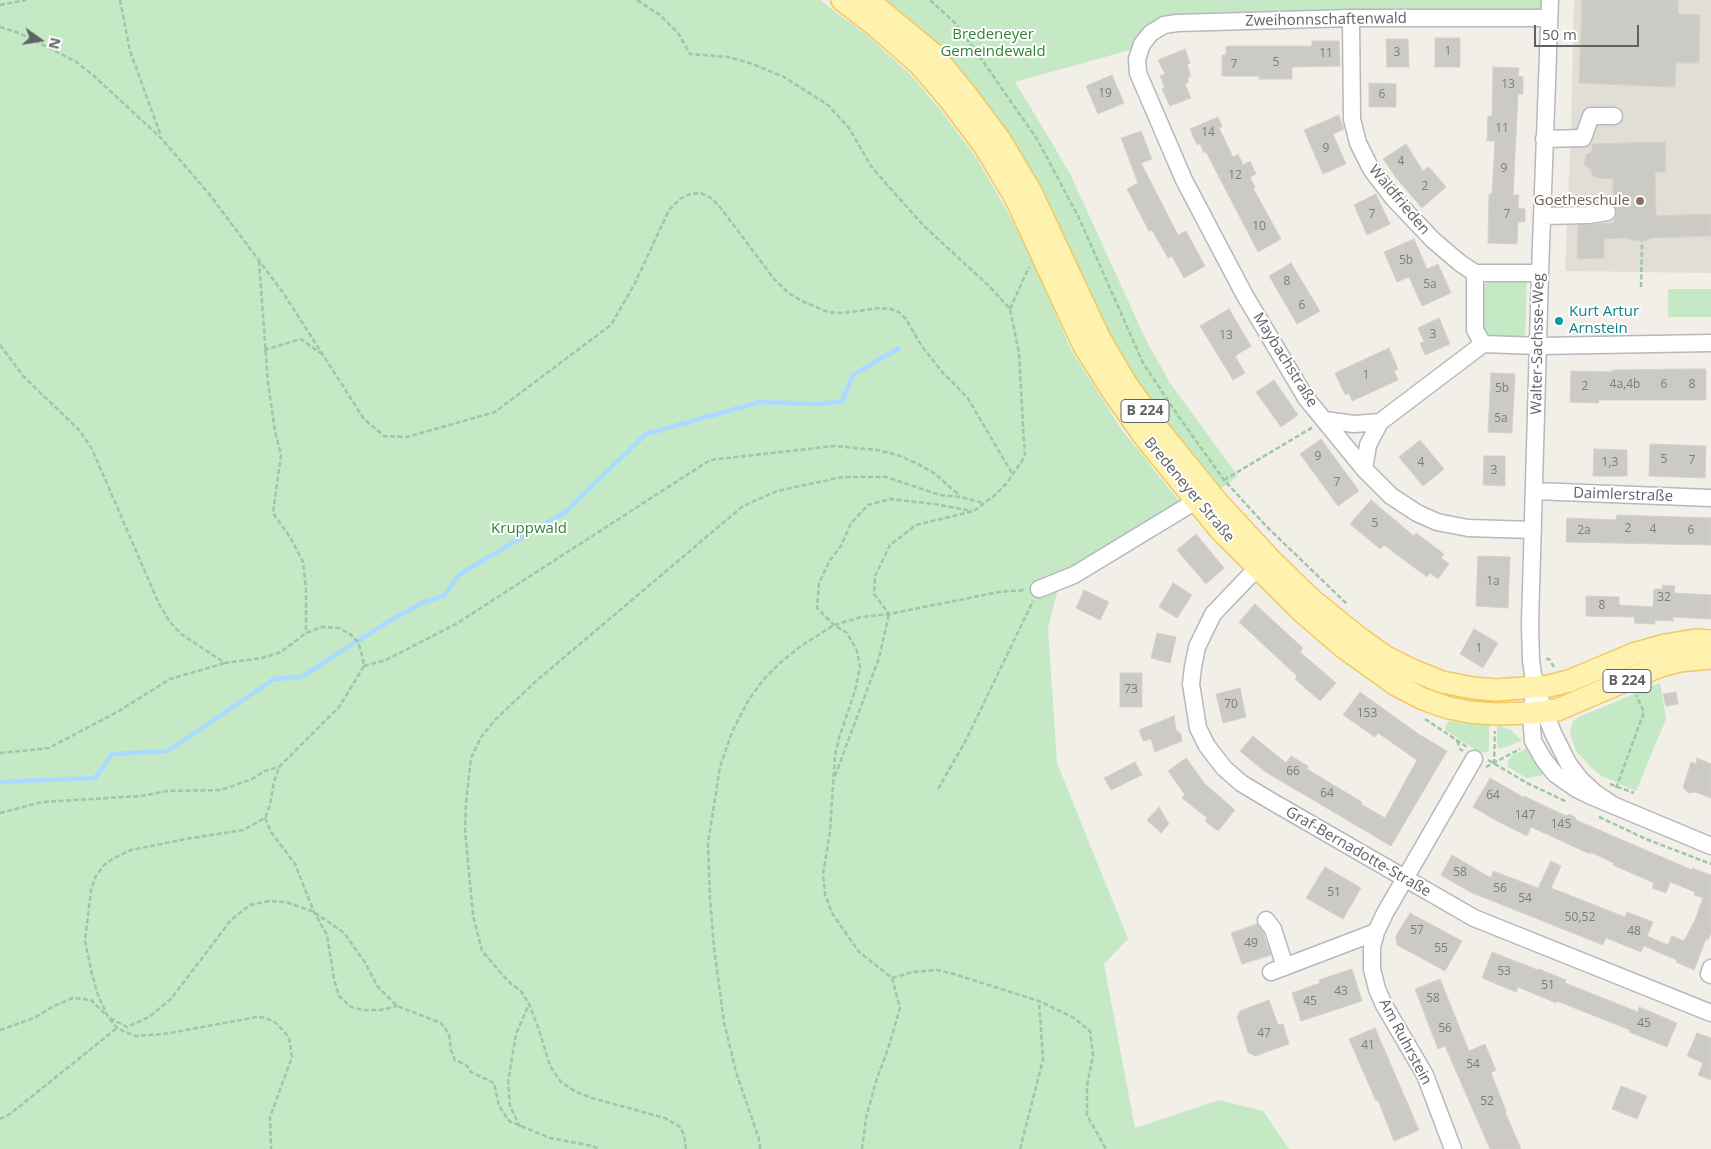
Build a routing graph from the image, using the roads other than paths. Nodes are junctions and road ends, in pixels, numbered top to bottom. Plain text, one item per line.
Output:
1 (842, 0) edge
2 (868, 0) edge
3 (1550, 0) edge
4 (1351, 18) junction
5 (1549, 18) junction
6 (1138, 73) joint
7 (1614, 116) dead end
8 (1544, 139) junction
9 (1607, 212) dead end
10 (1542, 216) junction
11 (1475, 273) junction
12 (1540, 273) junction
13 (1711, 343) edge
14 (1484, 344) junction
15 (1538, 346) junction
16 (1325, 420) junction
17 (1380, 422) junction
18 (1364, 469) junction
19 (1535, 492) junction
20 (1711, 498) edge
21 (1196, 501) junction
22 (1533, 530) junction
23 (1257, 568) junction
24 (1039, 589) road end
25 (1711, 641) edge
26 (1711, 658) edge
27 (1535, 688) junction
28 (1538, 713) junction
29 (1477, 756) road end
30 (1711, 846) edge
31 (1404, 879) junction
32 (1266, 920) dead end
33 (1376, 932) junction
34 (1711, 968) edge
35 (1711, 975) edge
36 (1711, 1012) edge
37 (1453, 1149) edge

1 - 21 main road, Bredeneyer Straße / B 224
2 - 27 main road, Bredeneyer Straße / B 224
3 - 5 street, Walter-Sachsse-Weg
4 - 5 street, Zweihonnschaftenwald
4 - 6 street, Zweihonnschaftenwald
4 - 11 street, Waldfrieden
5 - 8 street, Walter-Sachsse-Weg
6 - 16 street, Maybachstraße
7 - 8 street
8 - 10 street, Walter-Sachsse-Weg
9 - 10 street
10 - 12 street, Walter-Sachsse-Weg
11 - 12 street
11 - 14 street
12 - 15 street, Walter-Sachsse-Weg
13 - 15 street
14 - 15 street
14 - 17 street
15 - 19 street, Walter-Sachsse-Weg
16 - 17 street
16 - 18 street, Maybachstraße
17 - 18 street
18 - 22 street, Maybachstraße
19 - 20 street, Daimlerstraße
19 - 22 street, Walter-Sachsse-Weg
21 - 23 main road, Bredeneyer Straße / B 224
21 - 24 street
22 - 27 street, Walter-Sachsse-Weg
23 - 28 main road, Bredeneyer Straße / B 224
23 - 31 street, Graf-Bernadotte-Straße
25 - 27 main road, B 224
26 - 28 main road, B 224
27 - 28 street
28 - 30 street
29 - 31 street, Am Ruhrstein
31 - 33 street, Am Ruhrstein
31 - 36 street, Graf-Bernadotte-Straße
32 - 33 street
33 - 37 street, Am Ruhrstein
34 - 35 street

